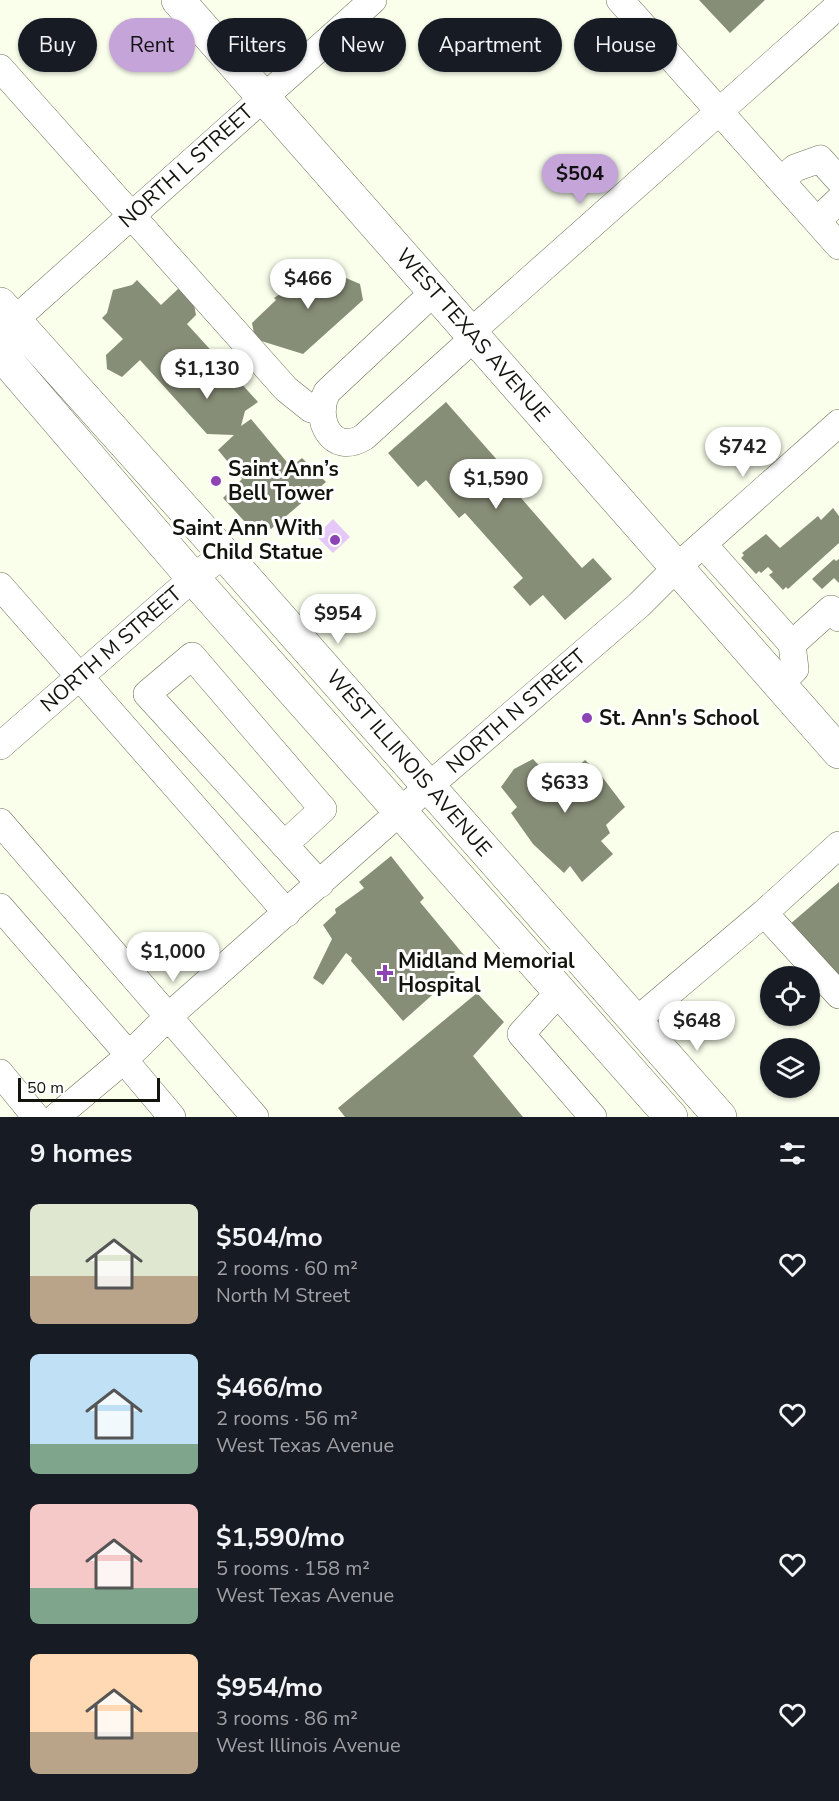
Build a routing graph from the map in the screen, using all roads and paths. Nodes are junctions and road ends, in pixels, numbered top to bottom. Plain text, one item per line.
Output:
1 (178, 0) edge
2 (373, 0) edge
3 (620, 0) edge
4 (836, 0) edge
5 (839, 4) edge
6 (0, 68) edge
7 (264, 96) junction
8 (720, 112) junction
9 (839, 180) edge
10 (781, 181) junction
11 (839, 200) edge
12 (130, 216) junction
13 (817, 221) junction
14 (839, 246) edge
15 (435, 291) junction
16 (5, 319) edge
17 (473, 335) junction
18 (0, 353) edge
19 (321, 411) junction
20 (839, 423) edge
21 (703, 544) junction
22 (224, 554) junction
23 (677, 567) junction
24 (193, 578) junction
25 (0, 586) edge
26 (839, 618) edge
27 (771, 620) junction
28 (744, 644) junction
29 (792, 644) junction
30 (80, 677) junction
31 (780, 684) junction
32 (0, 746) edge
33 (838, 750) edge
34 (429, 786) junction
35 (401, 813) junction
36 (0, 822) edge
37 (284, 845) junction
38 (839, 846) edge
39 (320, 884) junction
40 (0, 907) edge
41 (287, 913) junction
42 (764, 913) junction
43 (560, 991) junction
44 (839, 995) edge
45 (169, 1016) junction
46 (636, 1021) junction
47 (127, 1058) junction
48 (0, 1073) edge
49 (157, 1111) edge
50 (36, 1117) edge
51 (56, 1117) edge
52 (255, 1117) edge
53 (593, 1117) edge
54 (669, 1117) edge
55 (720, 1117) edge

1 - 7 main road, WEST TEXAS AVENUE
2 - 7 street, NORTH L STREET
3 - 8 street
4 - 5 street
5 - 8 street
6 - 12 street
7 - 12 street, NORTH L STREET
7 - 15 main road, WEST TEXAS AVENUE
8 - 10 street
8 - 17 street
9 - 10 street
10 - 13 street
11 - 13 street
12 - 16 street, NORTH L STREET
12 - 19 street
13 - 14 street
15 - 17 main road, WEST TEXAS AVENUE
15 - 19 street
16 - 22 main road, WEST ILLINOIS AVENUE
17 - 19 street
17 - 23 main road, WEST TEXAS AVENUE
18 - 24 main road, WEST ILLINOIS AVENUE
20 - 21 street, NORTH N STREET
21 - 23 street, NORTH N STREET
21 - 27 street
22 - 24 street, NORTH M STREET
22 - 34 main road, WEST ILLINOIS AVENUE
23 - 28 main road, WEST TEXAS AVENUE
23 - 34 street, NORTH N STREET
24 - 30 street, NORTH M STREET
24 - 35 main road, WEST ILLINOIS AVENUE
25 - 30 street
26 - 29 street
27 - 28 street
27 - 29 street
28 - 31 main road, WEST TEXAS AVENUE
29 - 31 street
30 - 32 street, NORTH M STREET
30 - 41 street
31 - 33 main road, WEST TEXAS AVENUE
34 - 35 street, NORTH N STREET
34 - 46 main road, WEST ILLINOIS AVENUE
35 - 39 street, NORTH N STREET
35 - 43 main road, WEST ILLINOIS AVENUE
36 - 45 street
37 - 37 street
37 - 39 street
38 - 42 street
39 - 41 street, NORTH N STREET
40 - 47 street
41 - 45 street, NORTH N STREET
42 - 44 street
42 - 46 street
43 - 53 street
43 - 54 main road, WEST ILLINOIS AVENUE
45 - 47 street, NORTH N STREET
45 - 52 street
46 - 55 main road, WEST ILLINOIS AVENUE
47 - 49 street
47 - 51 street, NORTH N STREET
48 - 50 street

